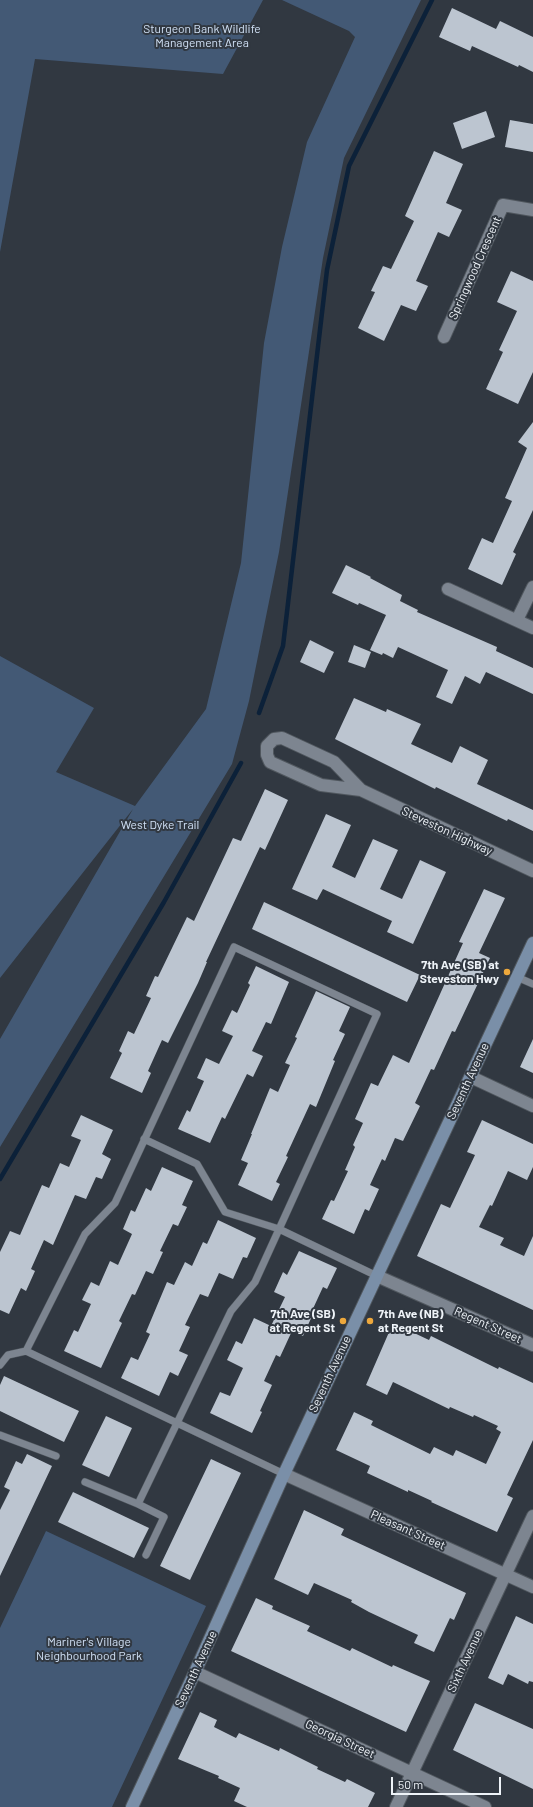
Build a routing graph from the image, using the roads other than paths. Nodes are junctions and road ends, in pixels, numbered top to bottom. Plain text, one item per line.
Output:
1 (533, 210) edge
2 (444, 337) dead end
3 (533, 586) edge
4 (448, 589) dead end
5 (517, 620) junction
6 (533, 628) edge
7 (361, 790) junction
8 (533, 871) edge
9 (533, 943) edge
10 (517, 977) junction
11 (533, 984) edge
12 (470, 1076) junction
13 (533, 1106) edge
14 (144, 1139) junction
15 (279, 1229) junction
16 (377, 1276) junction
17 (533, 1345) edge
18 (26, 1351) junction
19 (0, 1365) edge
20 (178, 1423) junction
21 (1, 1438) edge
22 (56, 1456) dead end
23 (284, 1474) junction
24 (85, 1482) dead end
25 (138, 1504) junction
26 (533, 1516) edge
27 (146, 1555) dead end
28 (506, 1574) junction
29 (533, 1587) edge
30 (195, 1672) junction
31 (412, 1773) junction
32 (132, 1807) edge
33 (396, 1807) edge
34 (485, 1807) edge

1 - 2 street, Springwood Crescent
3 - 5 street
4 - 5 street
5 - 6 street
7 - 7 street, Steveston Highway
7 - 8 street, Steveston Highway
9 - 10 street, Seventh Avenue
10 - 11 lane
10 - 12 street, Seventh Avenue
12 - 13 street
12 - 16 street, Seventh Avenue
14 - 15 lane
14 - 15 lane
14 - 18 lane
15 - 16 lane
15 - 20 lane
16 - 17 street, Regent Street
16 - 23 street, Seventh Avenue
18 - 19 lane
18 - 20 lane
20 - 23 lane
20 - 25 lane
21 - 22 lane
23 - 28 street, Pleasant Street
23 - 30 street, Seventh Avenue
24 - 25 lane
25 - 27 lane
26 - 28 street, Sixth Avenue
28 - 29 street, Pleasant Street
28 - 31 street, Sixth Avenue
30 - 31 street, Georgia Street
30 - 32 street, Seventh Avenue
31 - 33 street, Sixth Avenue
31 - 34 street, Georgia Street

